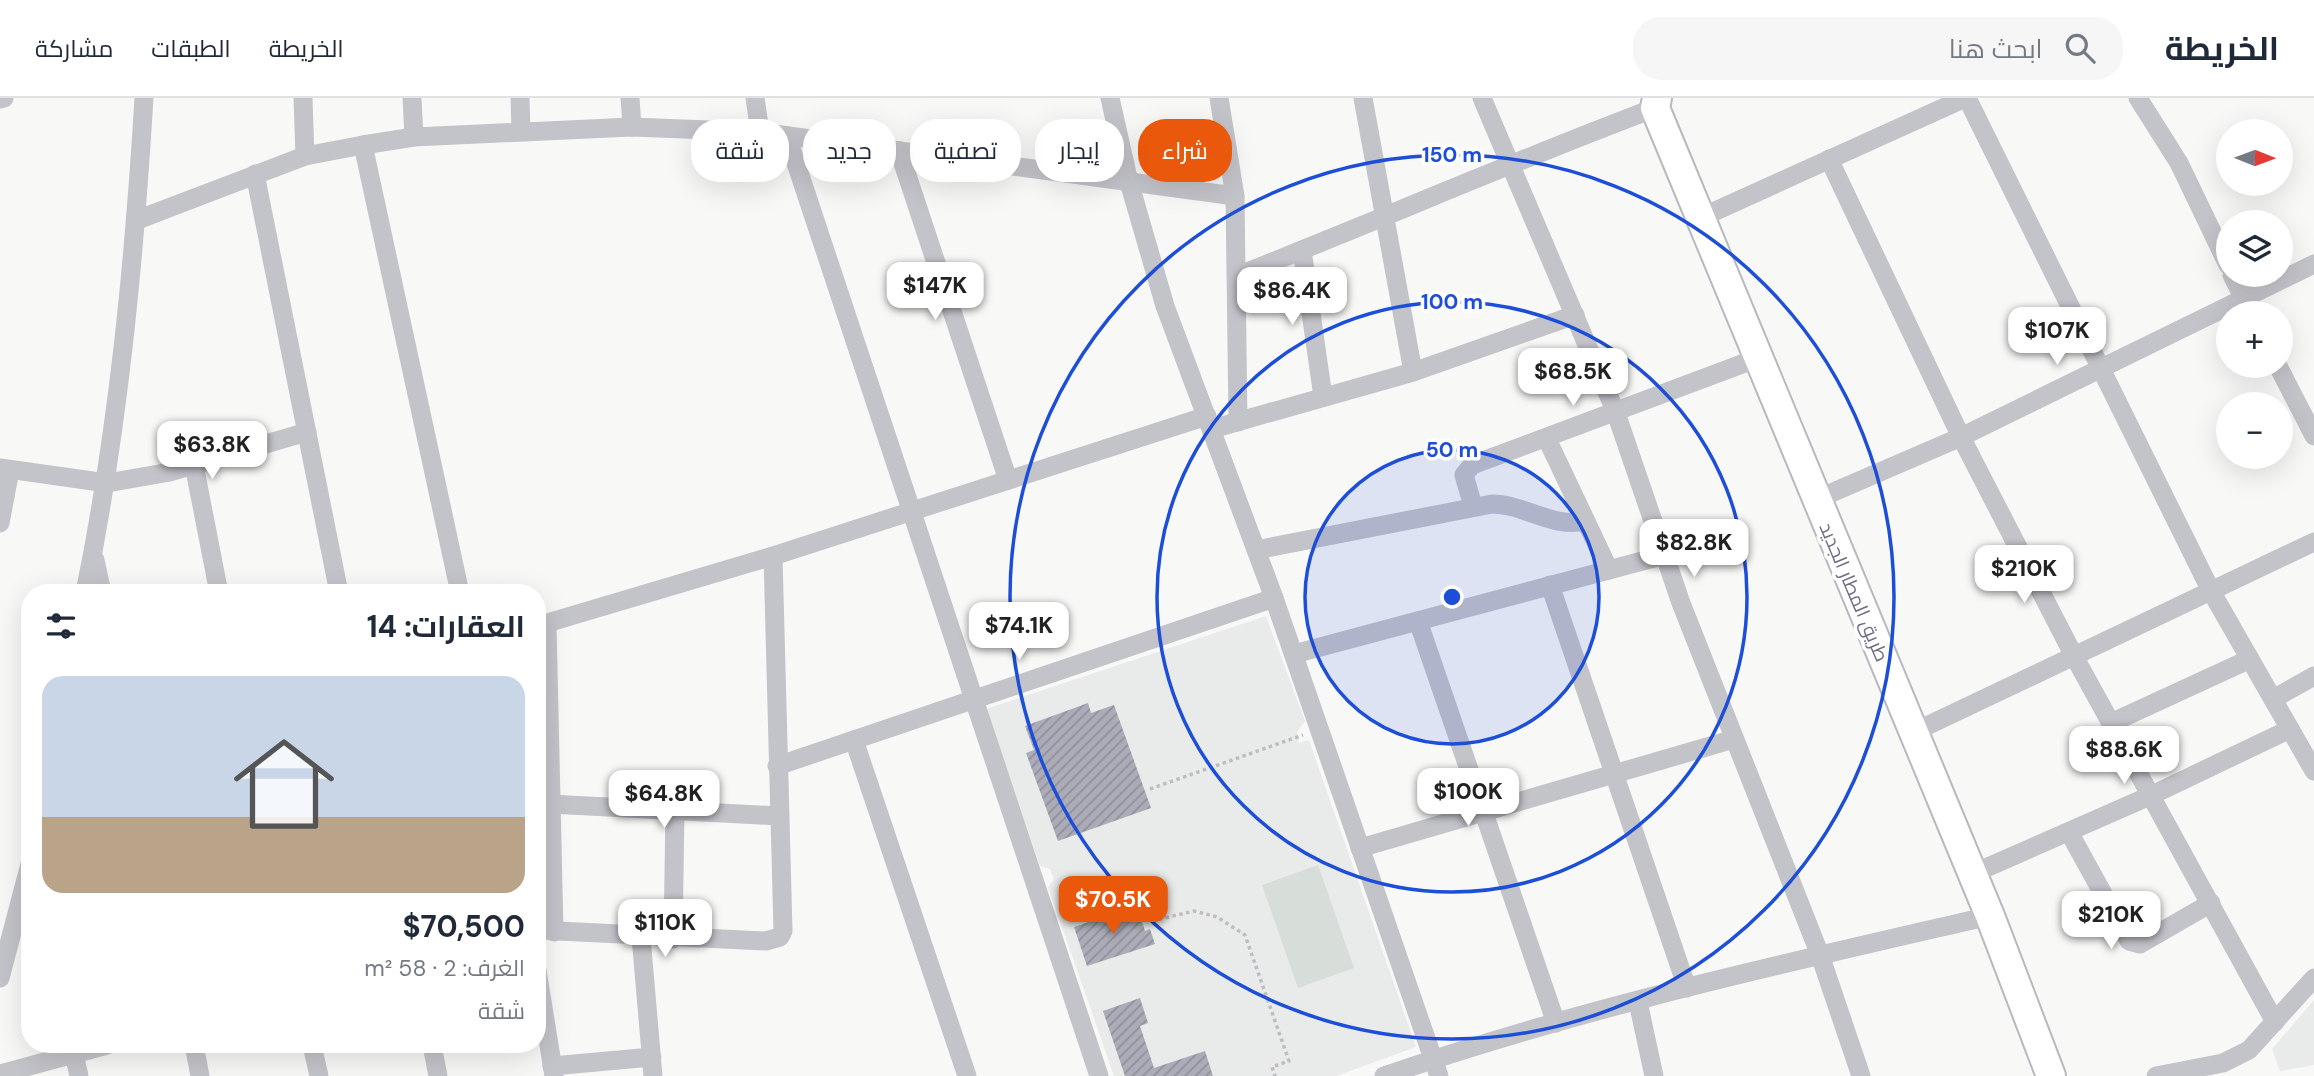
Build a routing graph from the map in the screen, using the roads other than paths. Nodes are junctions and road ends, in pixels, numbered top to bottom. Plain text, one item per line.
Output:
1 (144, 98) edge
2 (303, 98) edge
3 (412, 98) edge
4 (520, 98) edge
5 (631, 98) edge
6 (755, 98) edge
7 (1110, 98) edge
8 (1219, 98) edge
9 (1363, 98) edge
10 (1482, 98) edge
11 (1966, 98) edge
12 (2138, 98) edge
13 (1650, 101) edge
14 (758, 119) edge
15 (632, 127) junction
16 (691, 129) edge
17 (521, 131) junction
18 (789, 136) edge
19 (414, 137) junction
20 (363, 145) junction
21 (789, 145) edge
22 (900, 151) junction
23 (305, 156) junction
24 (1829, 159) junction
25 (1510, 162) junction
26 (255, 174) junction
27 (1129, 181) junction
28 (1235, 196) junction
29 (1387, 217) junction
30 (1700, 218) junction
31 (137, 220) junction
32 (2216, 240) edge
33 (1302, 250) junction
34 (2314, 264) edge
35 (1237, 276) junction
36 (2255, 301) edge
37 (1574, 315) junction
38 (2216, 319) edge
39 (1758, 358) junction
40 (2101, 367) junction
41 (1413, 372) junction
42 (2284, 378) edge
43 (1323, 397) junction
44 (1616, 413) junction
45 (1238, 422) junction
46 (1210, 423) junction
47 (307, 432) junction
48 (2314, 436) edge
49 (1961, 437) junction
50 (1547, 439) junction
51 (194, 465) junction
52 (5, 469) edge
53 (1009, 480) junction
54 (107, 484) junction
55 (1815, 500) junction
56 (1473, 506) junction
57 (912, 512) junction
58 (1586, 521) junction
59 (0, 523) edge
60 (2314, 542) edge
61 (1256, 550) junction
62 (93, 553) junction
63 (1665, 555) junction
64 (773, 556) junction
65 (1609, 570) junction
66 (87, 584) edge
67 (100, 584) edge
68 (217, 584) edge
69 (338, 584) edge
70 (458, 584) edge
71 (1550, 585) junction
72 (2211, 591) junction
73 (1274, 598) junction
74 (1418, 621) junction
75 (546, 624) edge
76 (1294, 654) junction
77 (2074, 656) junction
78 (2250, 659) junction
79 (2314, 676) edge
80 (974, 699) junction
81 (2273, 699) junction
82 (2111, 723) junction
83 (2290, 729) junction
84 (1914, 732) junction
85 (1734, 739) junction
86 (855, 740) junction
87 (546, 761) edge
88 (778, 766) junction
89 (2314, 771) edge
90 (1613, 774) junction
91 (2152, 795) junction
92 (550, 804) junction
93 (675, 810) junction
94 (1484, 812) junction
95 (779, 816) junction
96 (2069, 832) junction
97 (1360, 848) junction
98 (1972, 874) junction
99 (21, 898) edge
100 (2211, 903) junction
101 (1990, 916) junction
102 (546, 931) edge
103 (641, 937) junction
104 (673, 939) junction
105 (1820, 955) junction
106 (0, 978) edge
107 (2314, 978) edge
108 (1687, 988) junction
109 (1638, 1002) junction
110 (2276, 1022) junction
111 (1556, 1023) junction
112 (546, 1027) edge
113 (61, 1053) edge
114 (74, 1053) edge
115 (196, 1053) edge
116 (314, 1053) edge
117 (434, 1053) edge
118 (652, 1067) edge
119 (1436, 1068) edge
120 (553, 1071) edge
121 (0, 1073) edge
122 (2043, 1074) edge
123 (79, 1076) edge
124 (200, 1076) edge
125 (319, 1076) edge
126 (438, 1076) edge
127 (967, 1076) edge
128 (1099, 1076) edge
129 (1384, 1076) edge
130 (1654, 1076) edge
131 (1861, 1076) edge
132 (2157, 1076) edge

1 - 31 street
2 - 23 street
3 - 19 street
4 - 17 street
5 - 15 street
6 - 14 street
7 - 27 street
8 - 28 street
9 - 29 street
10 - 25 street
11 - 24 street
11 - 40 street
12 - 32 street
13 - 25 street
13 - 30 street, طريق المطار الجديد
15 - 16 street
15 - 17 street
17 - 19 street
18 - 22 street
19 - 20 street
20 - 23 street
20 - 70 street
21 - 57 street
22 - 27 street
22 - 53 street
23 - 26 street
24 - 30 street
24 - 49 street
25 - 29 street
25 - 37 street
26 - 31 street
26 - 47 street
27 - 28 street
27 - 46 street
28 - 35 street
29 - 33 street
29 - 41 street
30 - 39 street, طريق المطار الجديد
31 - 54 street
33 - 35 street
33 - 43 street
34 - 36 street
35 - 45 street
37 - 41 street
37 - 44 street
38 - 40 street
39 - 44 street
39 - 55 street, طريق المطار الجديد
40 - 49 street
40 - 72 street
41 - 43 street
42 - 48 street
43 - 45 street
44 - 50 street
44 - 63 street
45 - 46 street
46 - 53 street
46 - 61 street
47 - 51 street
47 - 69 street
49 - 55 street
49 - 77 street
50 - 56 street
50 - 58 street
51 - 54 street
51 - 68 street
52 - 54 street
52 - 59 street
53 - 57 street
54 - 62 street
55 - 84 street, طريق المطار الجديد
56 - 58 street
56 - 61 street
57 - 64 street
57 - 80 street
58 - 65 street
60 - 72 street
61 - 73 street
62 - 66 street
62 - 67 street
63 - 65 street
63 - 85 street
64 - 75 street
64 - 88 street
65 - 71 street
71 - 74 street
71 - 90 street
72 - 77 street
72 - 78 street
73 - 76 street
73 - 80 street
74 - 76 street
74 - 94 street
76 - 97 street
77 - 82 street
77 - 84 street
78 - 81 street
78 - 82 street
79 - 81 street
80 - 86 street
80 - 128 street
81 - 83 street
82 - 91 street
83 - 89 street
83 - 91 street
84 - 98 street, طريق المطار الجديد
85 - 90 street
85 - 105 street
86 - 88 street
86 - 127 street
87 - 92 street
88 - 95 street
90 - 94 street
90 - 108 street
91 - 96 street
91 - 100 street
92 - 93 street
92 - 102 street
93 - 95 street
93 - 104 street
94 - 97 street
94 - 111 street
95 - 104 street
96 - 98 street
96 - 100 street
97 - 119 street
98 - 101 street, طريق المطار الجديد
99 - 106 street
100 - 110 street
101 - 105 street
101 - 122 street, طريق المطار الجديد
102 - 103 street
103 - 104 street
103 - 118 street
105 - 108 street
105 - 131 street
107 - 110 street
108 - 109 street
109 - 111 street
109 - 130 street
110 - 132 street
111 - 119 street
112 - 120 street
113 - 121 street
114 - 123 street
115 - 124 street
116 - 125 street
117 - 126 street
118 - 120 street
119 - 129 street

